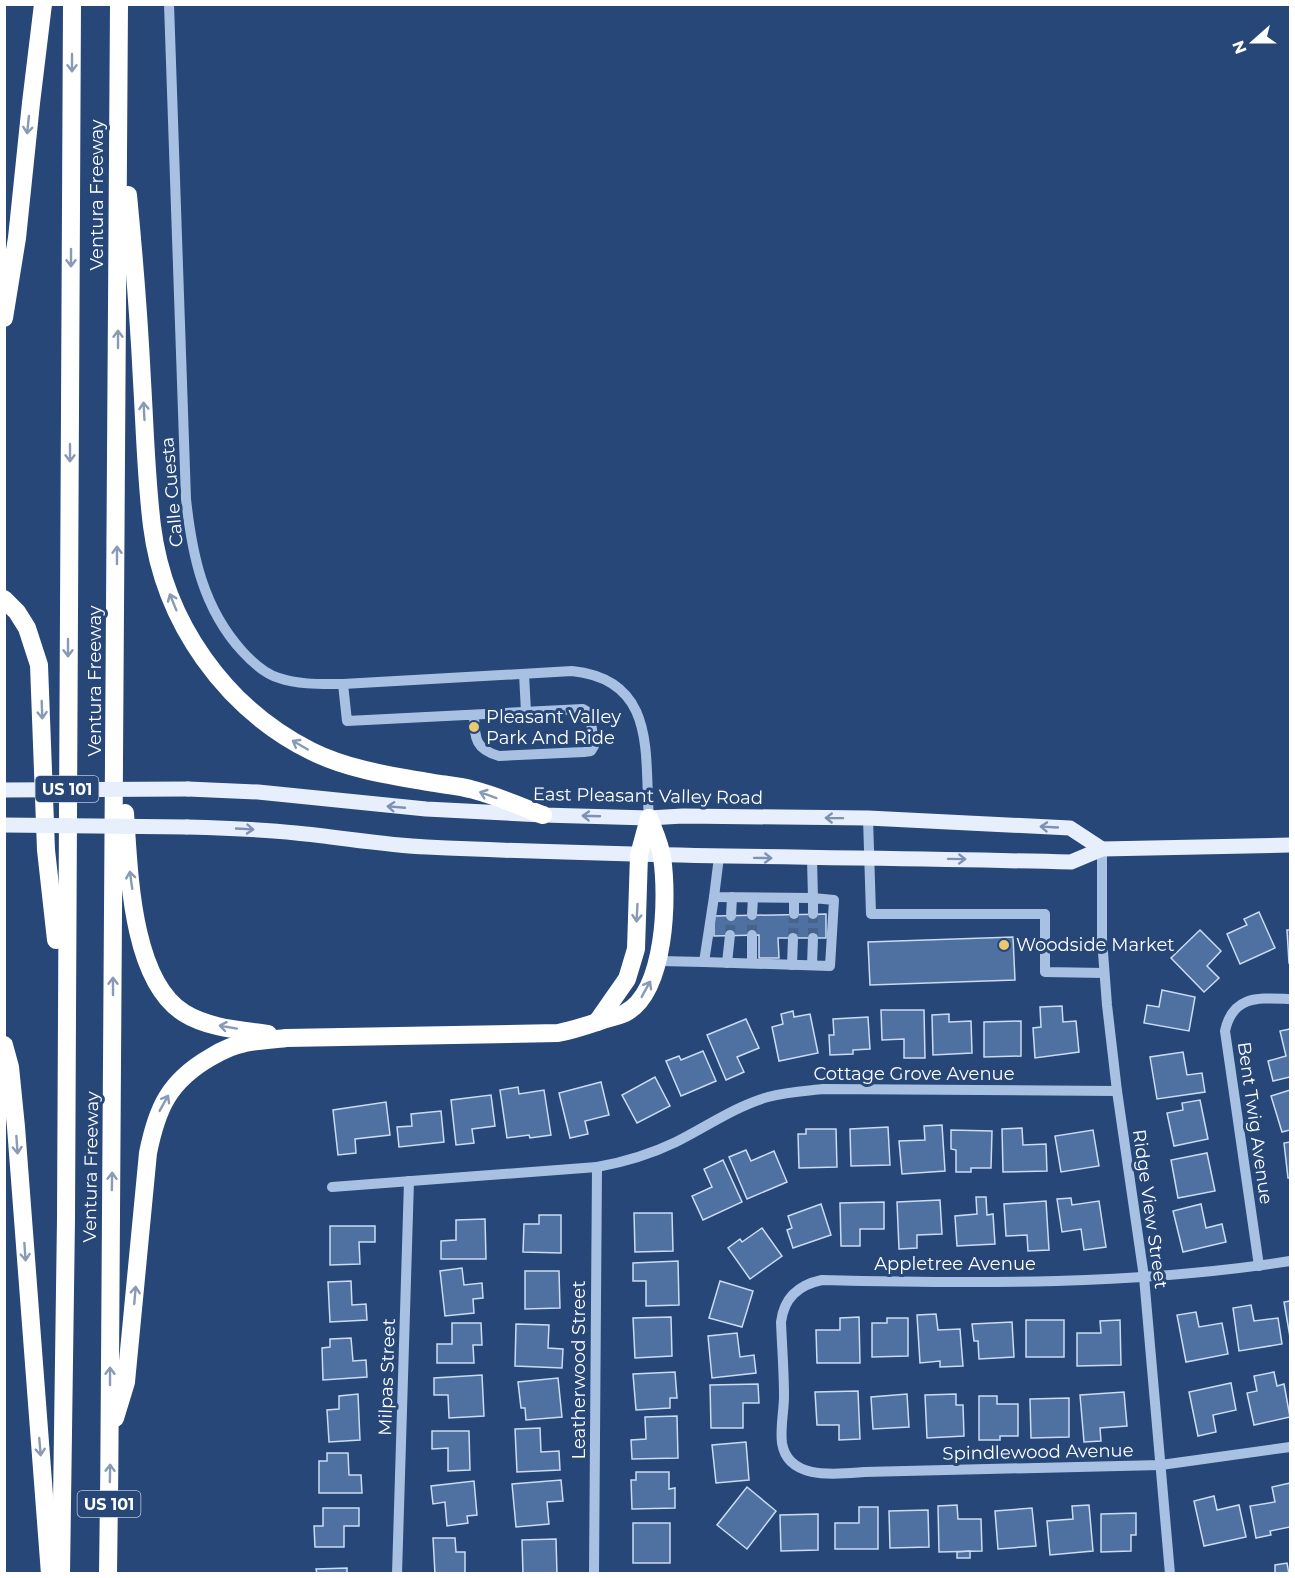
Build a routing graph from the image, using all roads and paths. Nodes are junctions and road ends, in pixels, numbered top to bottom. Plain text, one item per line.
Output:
1 (44, 4) edge
2 (72, 4) edge
3 (119, 4) edge
4 (169, 4) edge
5 (118, 95) junction
6 (4, 318) edge
7 (4, 599) edge
8 (524, 674) junction
9 (343, 684) junction
10 (526, 712) junction
11 (474, 715) junction
12 (117, 718) junction
13 (4, 790) edge
14 (543, 814) junction
15 (649, 818) junction
16 (868, 818) junction
17 (4, 825) edge
18 (1290, 846) edge
19 (1101, 849) junction
20 (639, 855) junction
21 (662, 855) junction
22 (719, 857) junction
23 (869, 857) junction
24 (812, 859) junction
25 (714, 897) junction
26 (732, 897) junction
27 (753, 898) junction
28 (794, 898) junction
29 (813, 898) junction
30 (794, 914) tunnel mouth
31 (813, 914) tunnel mouth
32 (731, 915) tunnel mouth
33 (752, 915) tunnel mouth
34 (730, 935) tunnel mouth
35 (752, 935) tunnel mouth
36 (793, 938) tunnel mouth
37 (813, 938) tunnel mouth
38 (659, 961) junction
39 (704, 962) junction
40 (728, 963) junction
41 (752, 963) junction
42 (792, 965) junction
43 (812, 965) junction
44 (1104, 973) junction
45 (1290, 999) edge
46 (597, 1022) junction
47 (66, 1030) junction
48 (286, 1038) junction
49 (4, 1045) edge
50 (1117, 1090) junction
51 (597, 1167) junction
52 (409, 1181) junction
53 (332, 1187) dead end
54 (1290, 1261) edge
55 (1259, 1266) junction
56 (1144, 1276) junction
57 (110, 1434) junction
58 (1290, 1447) edge
59 (790, 1460) joint
60 (1161, 1465) junction
61 (50, 1574) edge
62 (62, 1574) edge
63 (108, 1574) edge
64 (397, 1574) edge
65 (594, 1574) edge
66 (1170, 1574) edge

1 -> 6 highway
2 -> 47 highway, Ventura Freeway / US 101
3 - 5 highway, Ventura Freeway / US 101
4 - 9 street, Calle Cuesta
12 -> 5 highway, Ventura Freeway / US 101
14 -> 5 highway
7 -> 47 highway
8 - 9 street, Calle Cuesta
8 - 10 street
8 - 15 street, Calle Cuesta
9 - 11 street
10 - 11 street
10 - 11 street
48 -> 12 highway
57 -> 12 highway, Ventura Freeway / US 101
14 -> 13 main road, East Pleasant Valley Road, bridge
15 -> 14 main road, East Pleasant Valley Road
16 -> 15 main road, East Pleasant Valley Road
15 - 20 highway
15 - 21 highway
19 -> 16 main road, East Pleasant Valley Road
16 - 23 street
17 -> 20 main road, bridge
18 - 19 main road
23 -> 19 main road
19 - 44 street, Ridge View Street
20 - 21 main road
20 -> 46 highway
21 - 22 main road
21 - 38 highway
22 -> 24 main road
22 - 25 street
23 - 24 main road
23 - 44 street
24 - 29 street
25 - 26 street
25 - 39 street
26 - 27 street
26 - 32 street
27 - 28 street
27 - 33 street
28 - 29 street
28 - 30 street
29 - 31 street
29 - 43 street
34 - 40 street
35 - 41 street
36 - 42 street
37 - 43 street
38 - 39 street
46 -> 38 highway
39 - 40 street
40 - 41 street
41 - 42 street
42 - 43 street
44 - 50 street, Ridge View Street
45 - 55 street, Bent Twig Avenue
46 - 48 highway
47 - 62 highway, Ventura Freeway / US 101
57 -> 48 highway
49 -> 61 highway
50 - 51 street, Cottage Grove Avenue
50 - 56 street, Ridge View Street
51 - 52 street, Cottage Grove Avenue
51 - 65 street, Leatherwood Street
52 - 53 street, Cottage Grove Avenue
52 - 64 street, Milpas Street
54 - 55 street, Appletree Avenue
55 - 56 street, Appletree Avenue
56 - 59 street, Appletree Avenue
56 - 60 street, Ridge View Street
63 -> 57 highway, Ventura Freeway / US 101
58 - 60 street, Spindlewood Avenue
59 - 60 street, Spindlewood Avenue
60 - 66 street, Ridge View Street

